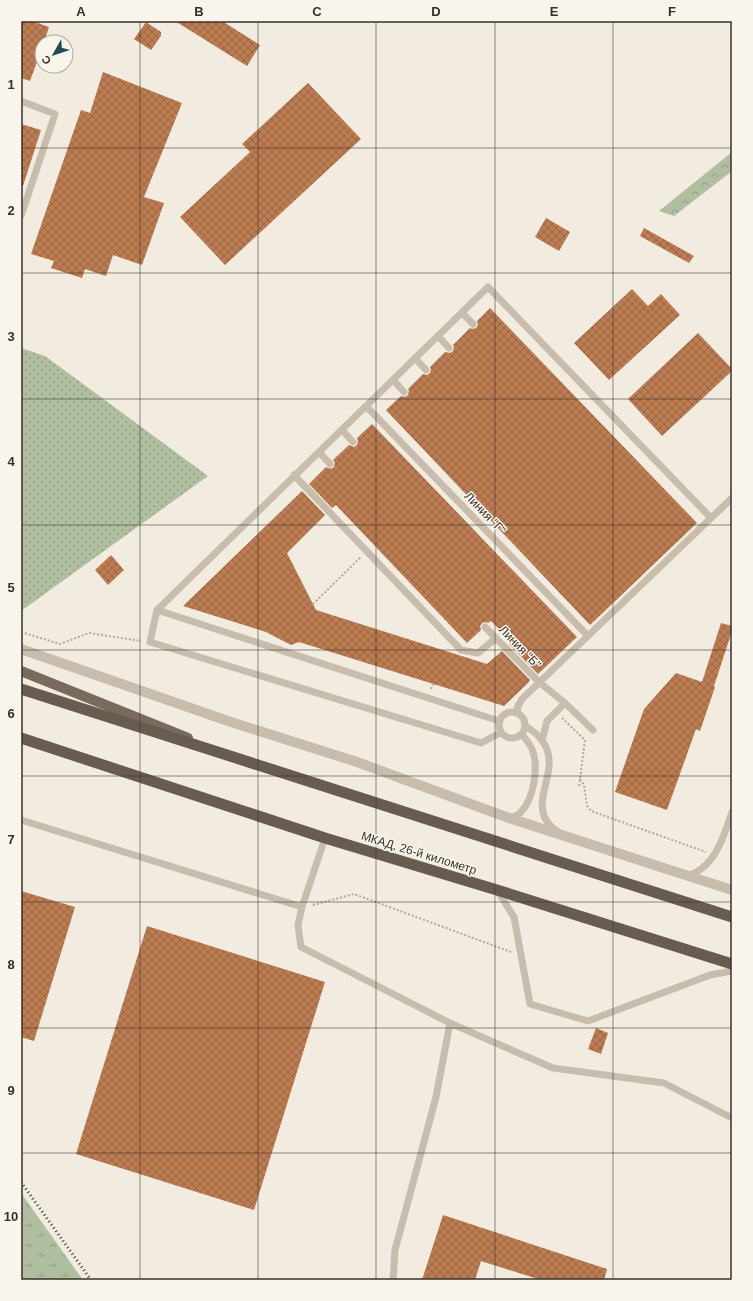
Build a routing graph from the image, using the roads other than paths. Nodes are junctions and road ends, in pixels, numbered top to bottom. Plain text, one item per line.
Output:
1 (21, 101) edge
2 (21, 216) edge
3 (462, 313) junction
4 (473, 324) dead end
5 (438, 336) junction
6 (449, 348) dead end
7 (415, 358) junction
8 (426, 370) dead end
9 (393, 380) junction
10 (404, 392) dead end
11 (366, 406) junction
12 (342, 430) junction
13 (353, 442) dead end
14 (319, 452) junction
15 (330, 464) dead end
16 (294, 475) junction
17 (732, 498) edge
18 (711, 518) junction
19 (157, 610) junction
20 (485, 627) dead end
21 (588, 636) junction
22 (496, 638) junction
23 (21, 649) edge
24 (21, 671) edge
25 (539, 682) junction
26 (21, 689) edge
27 (565, 703) junction
28 (518, 713) junction
29 (499, 721) junction
30 (525, 726) junction
31 (593, 730) dead end
32 (500, 733) junction
33 (522, 734) junction
34 (21, 738) edge
35 (542, 740) junction
36 (247, 761) junction
37 (732, 812) edge
38 (509, 818) junction
39 (21, 820) edge
40 (561, 835) junction
41 (324, 838) junction
42 (687, 876) junction
43 (497, 890) junction
44 (732, 890) edge
45 (302, 907) junction
46 (732, 917) edge
47 (732, 964) edge
48 (732, 971) edge
49 (450, 1023) junction
50 (732, 1118) edge
51 (393, 1280) edge

1 - 2 lane
3 - 4 lane
3 - 5 lane
3 - 18 lane
5 - 6 lane
5 - 7 lane
7 - 8 lane
7 - 9 lane
9 - 10 lane
9 - 11 lane
11 - 12 lane
11 - 21 lane, Линия "Г"
12 - 13 lane
12 - 14 lane
14 - 15 lane
14 - 16 lane
16 - 19 lane
16 - 22 lane
17 - 18 lane
18 - 21 lane
19 - 29 lane
19 - 32 lane
20 - 22 lane, Линия "Б"
21 - 25 lane
22 - 25 lane, Линия "Б"
23 - 38 street
24 - 36 main road
25 - 27 lane, Линия "Б"
25 - 28 lane
26 - 36 highway
27 - 31 lane, Линия "Б"
27 - 35 lane
28 - 29 lane
28 - 30 lane
29 - 32 lane
30 - 33 lane
30 - 35 lane
32 - 33 lane
33 - 38 lane
34 - 41 highway, МКАД, 26-й километр
35 - 40 lane
36 - 46 highway
37 - 42 lane
38 - 40 street
39 - 45 lane
40 - 42 street
41 - 43 highway, МКАД, 26-й километр
41 - 45 lane
42 - 44 street
43 - 47 highway, МКАД, 26-й километр
43 - 48 lane
45 - 49 lane
49 - 50 lane
49 - 51 lane

